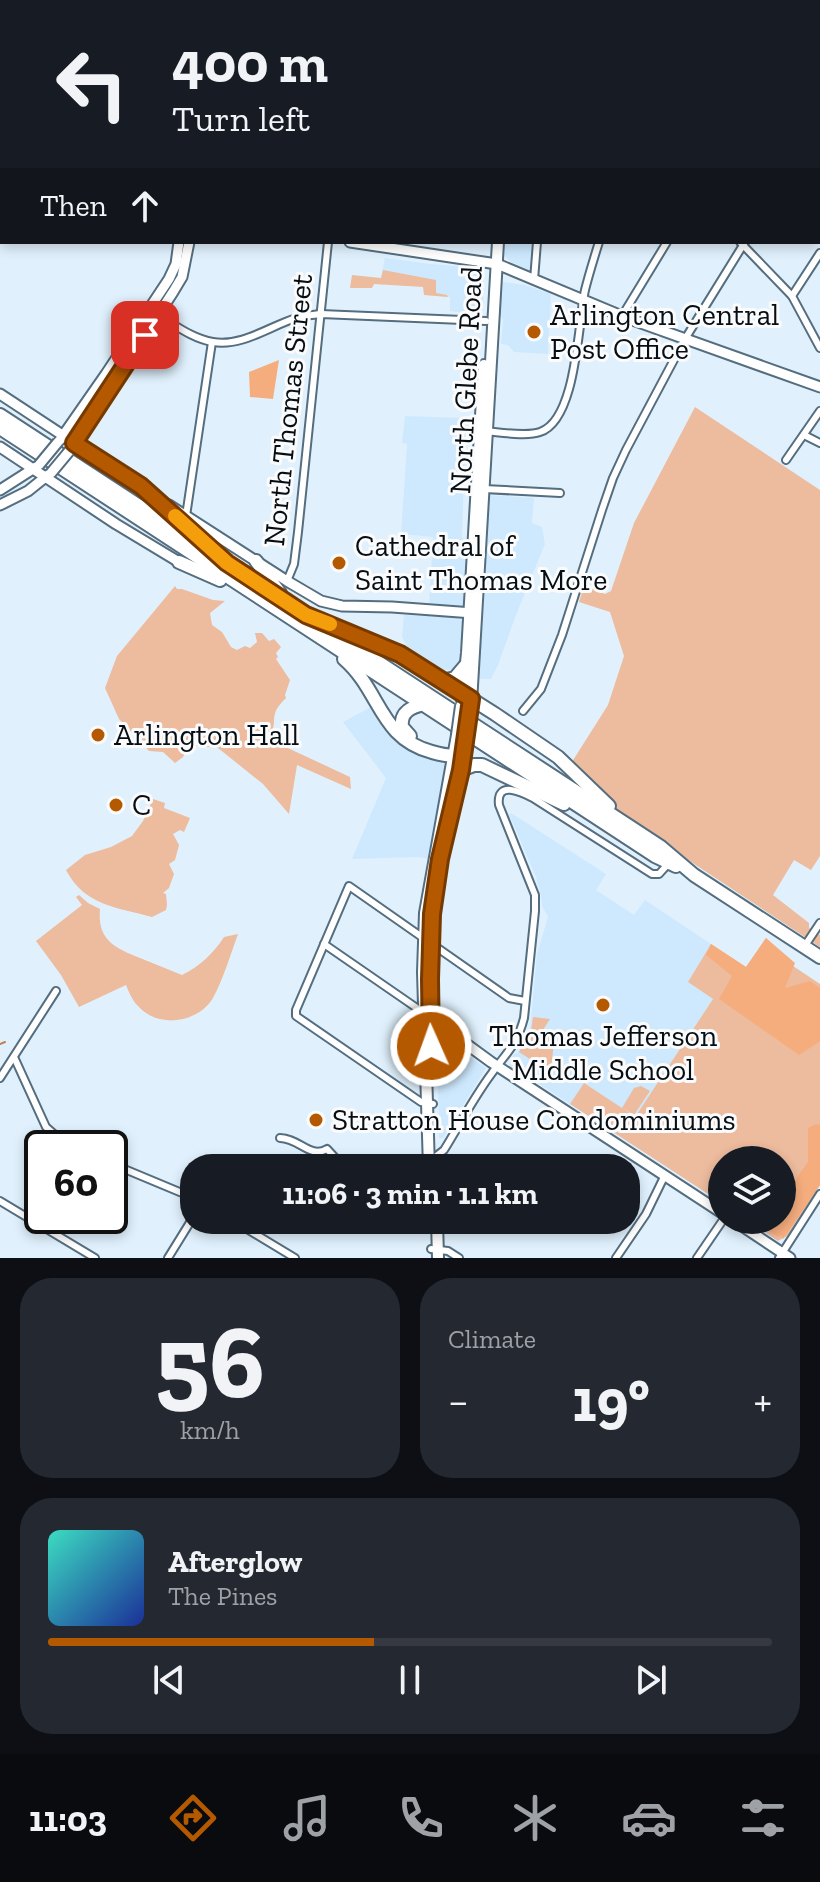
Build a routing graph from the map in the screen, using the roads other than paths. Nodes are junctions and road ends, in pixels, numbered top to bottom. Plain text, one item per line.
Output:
1 (179, 244) edge
2 (189, 244) edge
3 (328, 244) edge
4 (364, 244) edge
5 (491, 244) edge
6 (498, 244) edge
7 (537, 244) edge
8 (598, 244) edge
9 (666, 244) edge
10 (741, 244) edge
11 (743, 244) edge
12 (820, 253) edge
13 (493, 263) junction
14 (534, 280) junction
15 (792, 296) junction
16 (583, 301) junction
17 (154, 313) junction
18 (321, 314) junction
19 (622, 316) junction
20 (486, 321) junction
21 (685, 339) junction
22 (212, 342) junction
23 (820, 348) edge
24 (820, 387) edge
25 (0, 394) edge
26 (820, 411) edge
27 (0, 415) edge
28 (0, 428) edge
29 (484, 431) junction
30 (804, 435) junction
31 (61, 439) junction
32 (820, 443) edge
33 (72, 446) junction
34 (0, 447) edge
35 (786, 460) dead end
36 (36, 467) junction
37 (48, 475) junction
38 (141, 486) junction
39 (480, 489) junction
40 (0, 490) edge
41 (560, 493) dead end
42 (0, 505) edge
43 (186, 516) junction
44 (256, 561) junction
45 (179, 562) joint
46 (227, 563) junction
47 (287, 581) junction
48 (287, 602) junction
49 (266, 603) junction
50 (473, 613) junction
51 (306, 621) junction
52 (466, 665) junction
53 (442, 681) junction
54 (466, 703) junction
55 (424, 704) junction
56 (523, 711) dead end
57 (457, 754) junction
58 (461, 770) junction
59 (449, 804) junction
60 (598, 818) junction
61 (629, 826) junction
62 (669, 862) junction
63 (694, 875) junction
64 (820, 923) edge
65 (427, 940) junction
66 (324, 944) junction
67 (804, 947) junction
68 (820, 957) edge
69 (56, 991) dead end
70 (525, 1001) junction
71 (427, 1015) junction
72 (14, 1057) junction
73 (498, 1066) junction
74 (0, 1078) edge
75 (430, 1104) junction
76 (49, 1130) edge
77 (280, 1138) dead end
78 (332, 1154) edge
79 (429, 1154) edge
80 (434, 1154) edge
81 (441, 1154) edge
82 (128, 1170) edge
83 (665, 1175) junction
84 (180, 1192) edge
85 (820, 1194) edge
86 (0, 1201) edge
87 (708, 1204) edge
88 (183, 1234) edge
89 (255, 1234) edge
90 (432, 1234) edge
91 (436, 1234) edge
92 (713, 1234) edge
93 (752, 1234) edge
94 (434, 1254) edge
95 (783, 1256) edge
96 (95, 1258) edge
97 (168, 1258) edge
98 (295, 1258) edge
99 (459, 1258) edge
100 (616, 1258) edge
101 (697, 1258) edge

1 - 17 street
2 - 17 street
3 - 18 street, North Thomas Street
4 - 13 street
5 - 13 main road, North Glebe Road
6 - 13 main road, North Glebe Road
7 - 14 street
8 - 16 street
9 - 19 street
10 - 21 street
11 - 15 street
12 - 15 street
13 - 14 street
13 - 20 main road, North Glebe Road
13 - 29 main road, North Glebe Road
14 - 16 street
15 - 23 street
16 - 19 street
16 - 29 street
17 - 22 street
17 - 31 street
17 - 33 street
18 - 20 street
18 - 22 street
18 - 47 street, North Thomas Street
19 - 21 street
20 - 29 main road, North Glebe Road
21 - 24 street
21 - 56 street
22 - 43 street
25 - 31 street
26 - 30 street
27 - 46 highway
28 - 49 highway
29 - 39 main road, North Glebe Road
30 - 32 street
30 - 35 street
31 - 33 street
31 - 36 street, bridge
33 - 37 street, bridge
33 - 38 street
34 - 36 street
36 - 37 street
36 - 40 street
37 - 42 street
37 - 45 street
38 - 43 street
38 - 46 highway
39 - 41 street
39 - 50 main road, North Glebe Road
43 - 44 street
44 - 47 street
44 - 48 highway
45 - 49 highway
46 - 48 highway
47 - 50 street
48 - 51 highway
49 - 51 highway
50 - 52 main road, North Glebe Road
50 - 54 main road, North Glebe Road
51 - 53 highway
51 - 55 highway
51 - 57 highway
51 - 61 highway
52 - 53 highway
52 - 54 main road, North Glebe Road
53 - 54 highway
54 - 57 main road, bridge
54 - 61 highway
55 - 57 highway
55 - 60 highway
57 - 58 main road
57 - 59 main road
58 - 59 main road
58 - 60 highway
59 - 65 main road
60 - 62 highway
61 - 63 highway
62 - 63 highway
62 - 70 street
63 - 67 highway
64 - 67 street
65 - 66 street
65 - 70 street
65 - 71 main road
66 - 71 street
66 - 75 street
67 - 68 highway
69 - 72 street
70 - 73 street
71 - 73 street
71 - 75 main road
72 - 74 street
72 - 76 street
73 - 81 street
73 - 83 street
75 - 79 main road
75 - 80 main road
77 - 78 street
82 - 84 street
83 - 87 street
83 - 100 street
85 - 95 street
86 - 96 street
88 - 97 street
89 - 98 street
90 - 94 main road
91 - 94 main road
92 - 101 street
93 - 95 street
94 - 99 street

